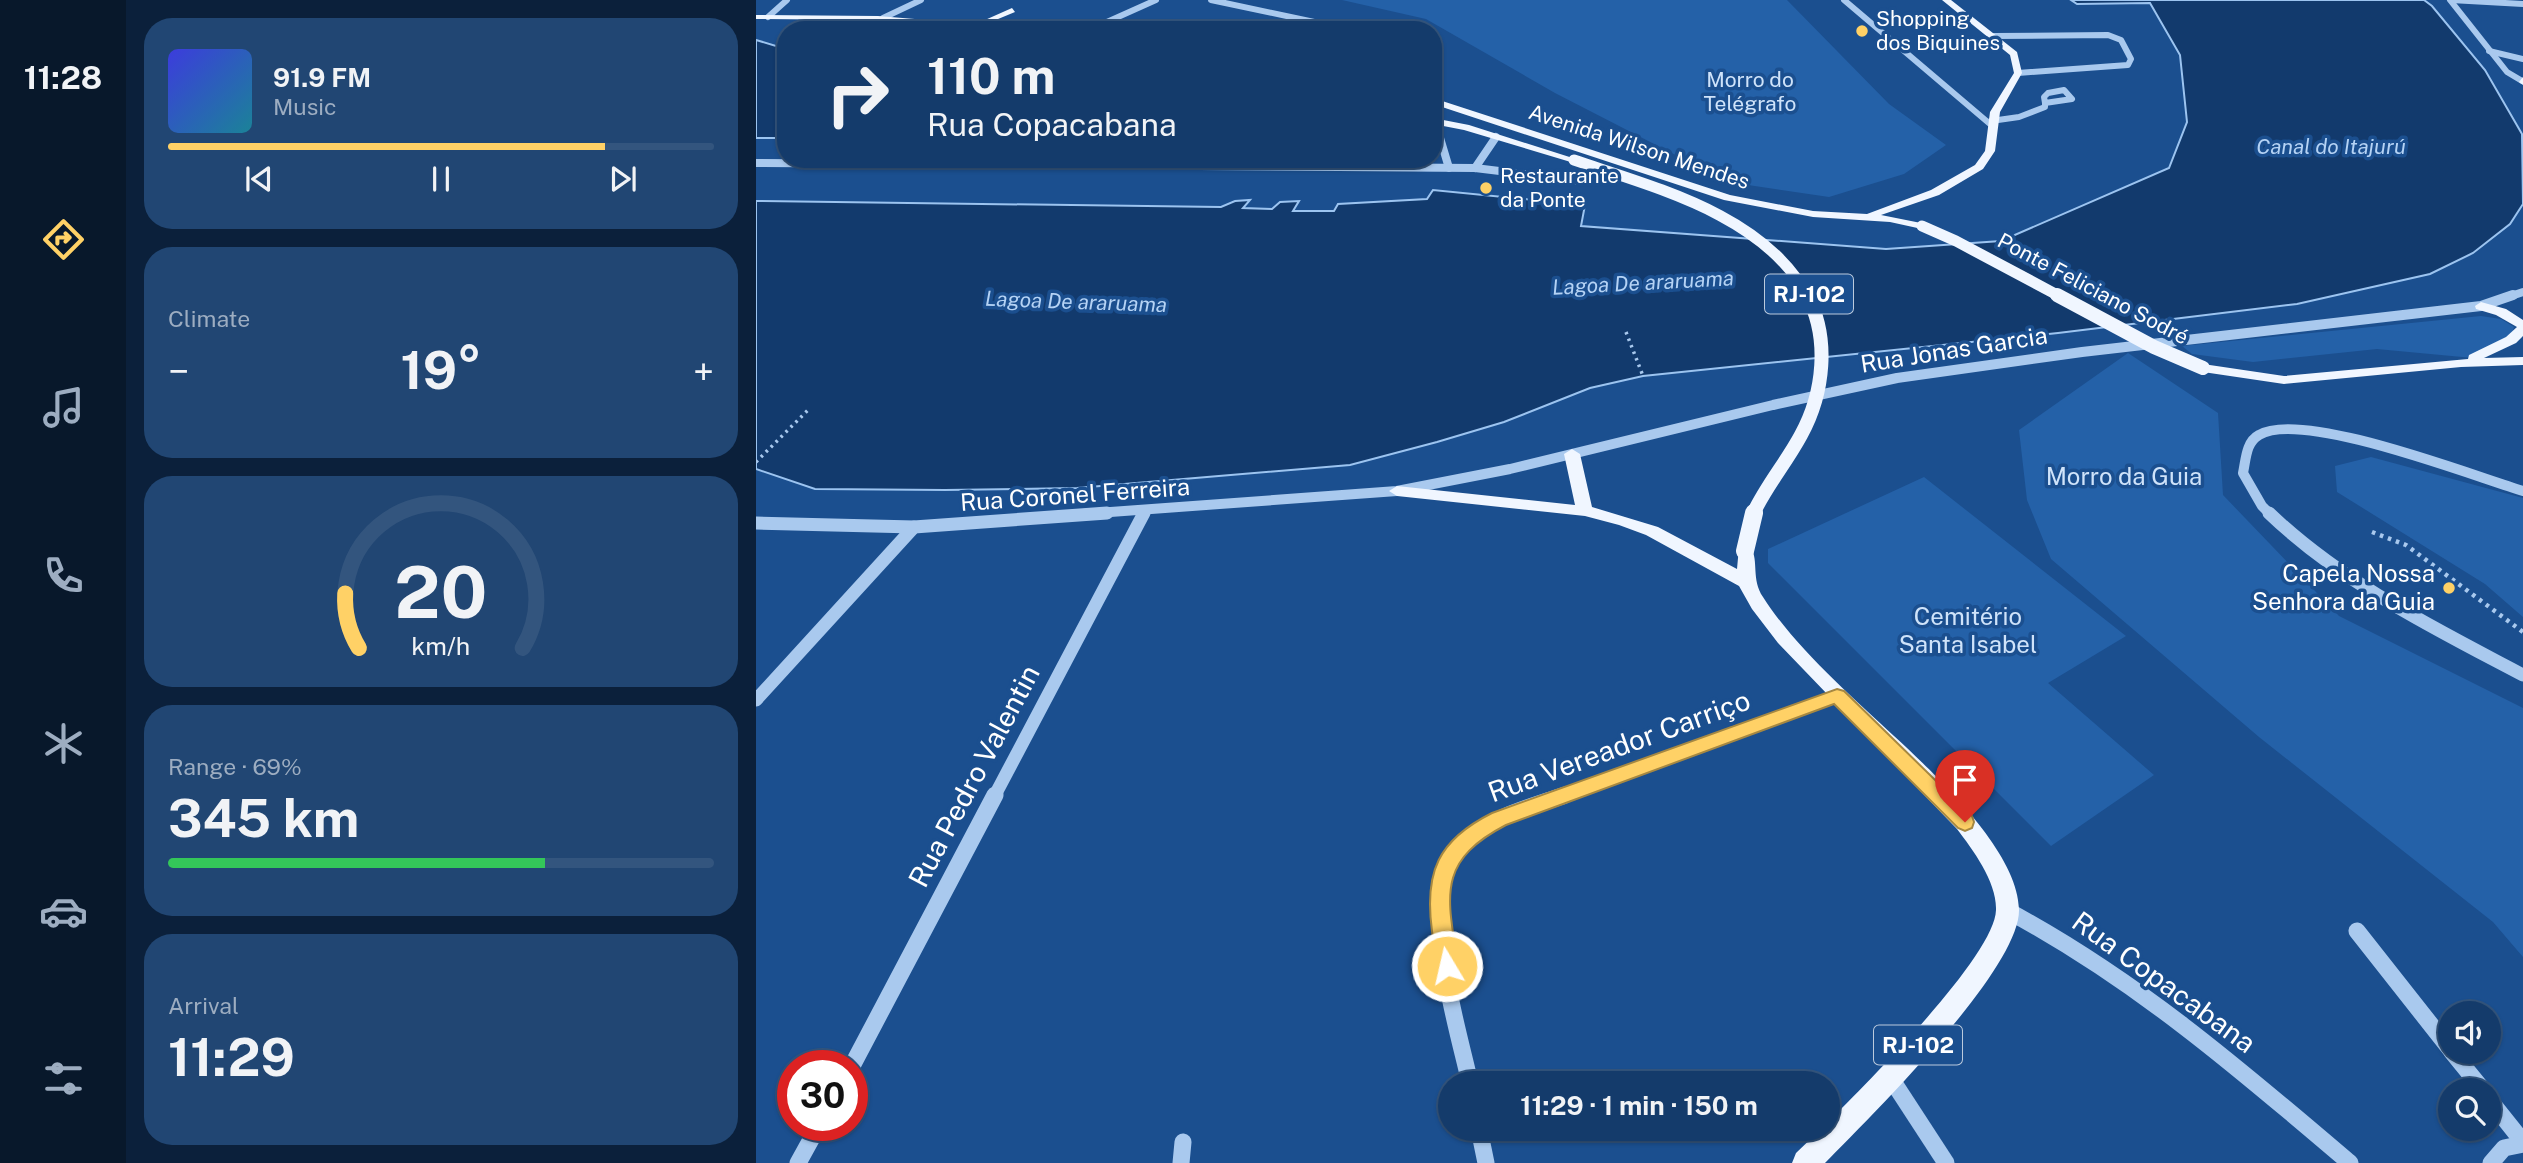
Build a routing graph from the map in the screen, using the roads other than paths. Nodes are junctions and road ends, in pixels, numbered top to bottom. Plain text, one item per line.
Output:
1 (787, 0) edge
2 (921, 0) edge
3 (1007, 0) edge
4 (1156, 0) edge
5 (1211, 0) edge
6 (1844, 0) edge
7 (1946, 0) edge
8 (2451, 0) edge
9 (2522, 2) edge
10 (1012, 10) junction
11 (756, 17) edge
12 (768, 17) junction
13 (883, 18) junction
14 (874, 21) edge
15 (923, 21) edge
16 (986, 21) edge
17 (1015, 21) edge
18 (1109, 21) edge
19 (1317, 21) edge
20 (756, 25) edge
21 (768, 27) dead end
22 (1994, 36) junction
23 (2489, 51) junction
24 (2523, 59) edge
25 (2018, 74) junction
26 (2523, 81) edge
27 (2045, 103) dead end
28 (1442, 105) edge
29 (1498, 121) junction
30 (1991, 122) junction
31 (1442, 123) edge
32 (1496, 136) junction
33 (1442, 145) edge
34 (756, 163) edge
35 (777, 163) edge
36 (1442, 168) edge
37 (1449, 168) junction
38 (1475, 168) junction
39 (1582, 181) dead end
40 (1926, 195) junction
41 (1860, 217) junction
42 (1921, 225) junction
43 (2523, 292) edge
44 (2481, 306) junction
45 (2523, 327) edge
46 (2523, 361) edge
47 (2461, 363) junction
48 (1572, 454) junction
49 (1397, 491) junction
50 (2523, 491) edge
51 (1145, 511) junction
52 (1584, 511) junction
53 (756, 523) edge
54 (914, 527) junction
55 (1747, 582) junction
56 (2523, 675) edge
57 (1837, 696) junction
58 (756, 700) edge
59 (2008, 911) junction
60 (2357, 931) dead end
61 (2438, 1034) edge
62 (860, 1050) edge
63 (2462, 1064) edge
64 (1468, 1071) edge
65 (1889, 1077) junction
66 (2473, 1078) edge
67 (2501, 1115) edge
68 (810, 1141) edge
69 (1481, 1141) edge
70 (1183, 1142) dead end
71 (2523, 1143) edge
72 (798, 1163) edge
73 (1181, 1163) edge
74 (1486, 1163) edge
75 (1806, 1163) edge
76 (1946, 1163) edge
77 (2350, 1163) edge
78 (2491, 1163) edge

1 - 12 street
2 - 13 street
3 - 10 main road
4 - 18 street
5 - 19 street
6 - 30 street
7 - 22 main road
8 - 9 street
8 - 23 street
10 - 16 main road
10 - 17 main road
11 - 12 main road
12 - 13 main road
13 - 14 main road
13 - 15 main road
20 - 21 main road
22 - 25 main road
22 - 25 street
23 - 24 street
23 - 26 street
25 - 30 main road
27 - 30 street
28 - 29 main road, Avenida Wilson Mendes
29 - 32 main road
29 - 41 main road, Avenida Wilson Mendes
30 - 40 main road
31 - 32 main road, Avenida Wilson Mendes / RJ-102
32 - 38 street
32 - 55 main road, Avenida Wilson Mendes / RJ-102, bridge
33 - 37 street
34 - 35 street
36 - 37 street
37 - 38 street
38 - 39 street
40 - 41 main road
40 - 42 main road
41 - 42 main road, Avenida Wilson Mendes
42 - 47 main road, Ponte Feliciano Sodré, bridge
43 - 44 street, Rua Jonas Garcia
44 - 45 main road
44 - 48 street, Rua Jonas Garcia
45 - 47 main road
46 - 47 main road, Ponte Feliciano Sodré
48 - 49 street, Rua Jonas Garcia
48 - 52 main road
49 - 51 street, Rua Coronel Ferreira
49 - 52 main road
50 - 56 street
51 - 54 street, Rua Coronel Ferreira
51 - 62 street, Rua Pedro Valentin
52 - 55 main road
53 - 54 street, Rua Coronel Ferreira
54 - 58 street
55 - 57 main road, RJ-102
57 - 59 main road, RJ-102
57 - 64 street, Rua Vereador Carriço
59 - 65 main road, RJ-102
59 - 77 street, Rua Copacabana
60 - 61 street
63 - 66 street
65 - 75 main road, RJ-102
65 - 76 street
67 - 71 street
68 - 72 street
69 - 74 street
70 - 73 street
71 - 78 street

